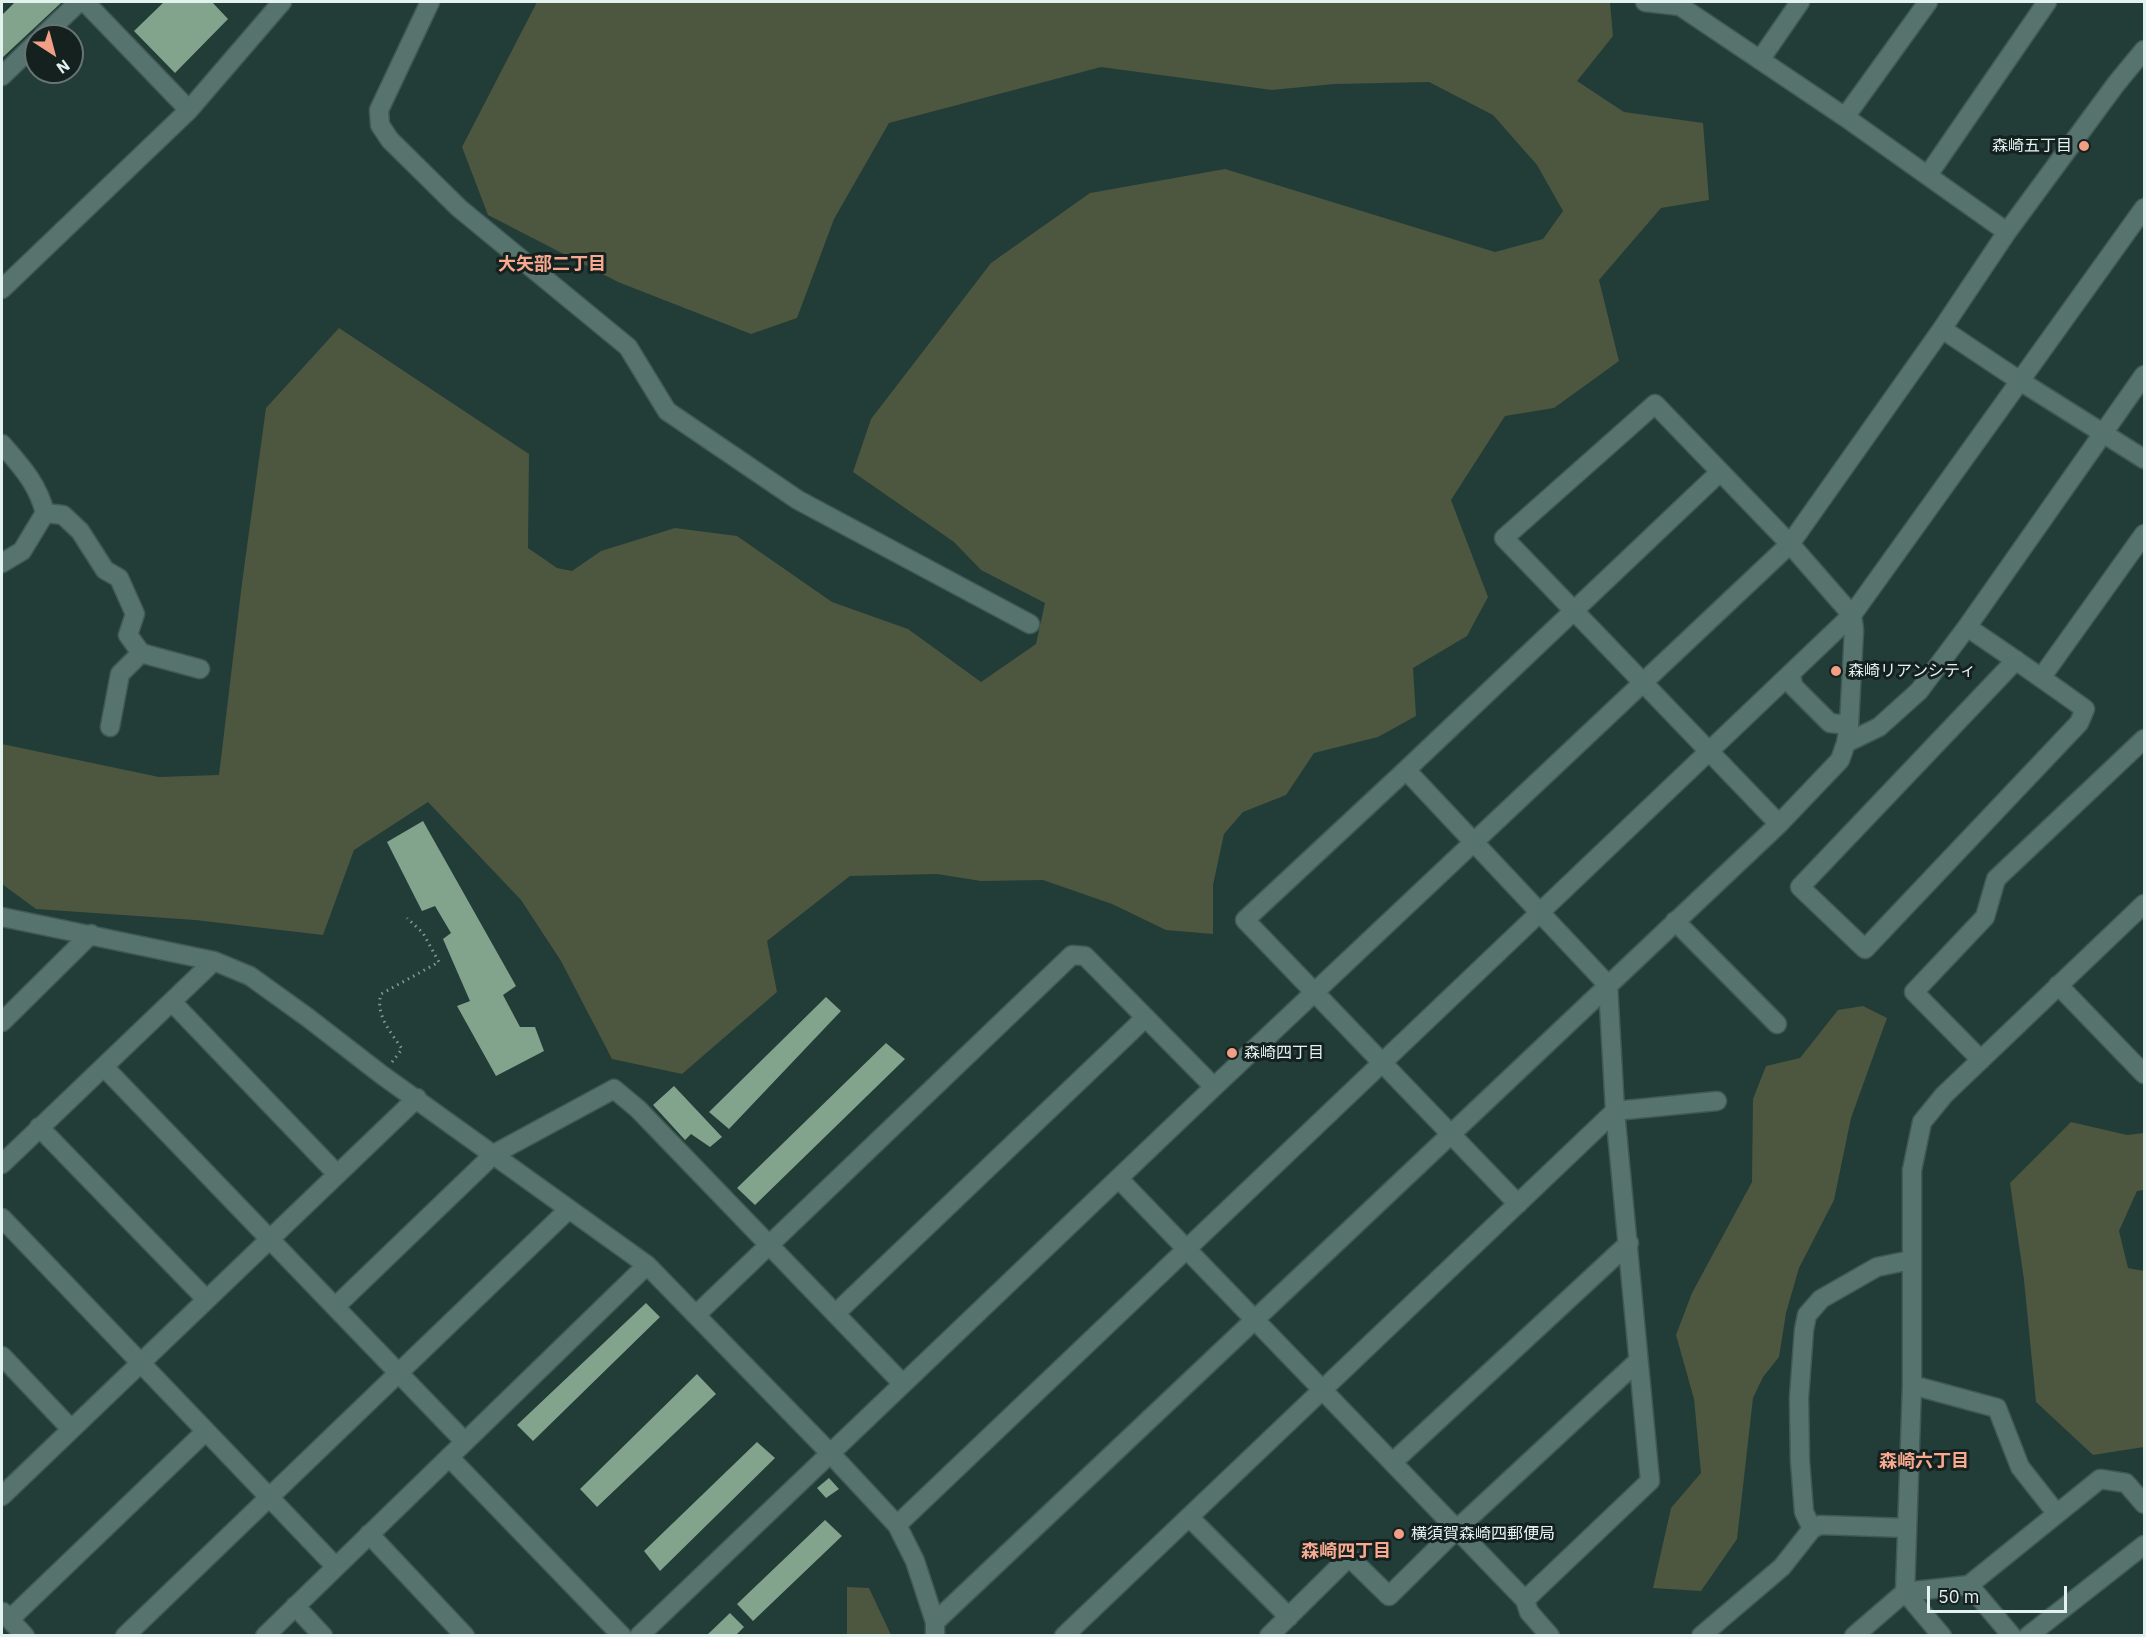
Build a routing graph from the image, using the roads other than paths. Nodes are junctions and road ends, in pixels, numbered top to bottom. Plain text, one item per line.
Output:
1 (79, 2) edge
2 (85, 2) edge
3 (282, 2) edge
4 (430, 2) edge
5 (1644, 2) edge
6 (1800, 2) edge
7 (1928, 2) edge
8 (2047, 2) edge
9 (1682, 4) edge
10 (56, 24) edge
11 (2145, 50) edge
12 (24, 55) edge
13 (1760, 60) junction
14 (2, 76) edge
15 (189, 110) junction
16 (1845, 117) junction
17 (1928, 175) junction
18 (2145, 208) edge
19 (2007, 232) junction
20 (2, 289) edge
21 (1942, 329) junction
22 (2145, 375) edge
23 (2020, 381) junction
24 (2103, 434) junction
25 (2, 444) edge
26 (2145, 459) edge
27 (1720, 472) junction
28 (45, 513) junction
29 (2145, 534) edge
30 (1790, 543) junction
31 (2, 563) edge
32 (1574, 612) junction
33 (1852, 615) junction
34 (1030, 624) dead end
35 (1967, 627) junction
36 (141, 653) junction
37 (2016, 660) junction
38 (200, 669) dead end
39 (1791, 674) junction
40 (2041, 678) junction
41 (1643, 683) junction
42 (1849, 725) junction
43 (110, 727) dead end
44 (2145, 740) edge
45 (1846, 743) junction
46 (1709, 751) junction
47 (1406, 770) junction
48 (1779, 824) junction
49 (1474, 843) junction
50 (1540, 912) junction
51 (2141, 914) edge
52 (2, 917) edge
53 (1676, 921) junction
54 (91, 934) junction
55 (214, 961) junction
56 (1608, 984) junction
57 (2058, 985) junction
58 (1315, 993) junction
59 (172, 1002) junction
60 (1145, 1018) junction
61 (2, 1022) edge
62 (1777, 1024) dead end
63 (1981, 1060) junction
64 (1382, 1063) junction
65 (104, 1067) junction
66 (2145, 1074) edge
67 (1214, 1087) junction
68 (417, 1098) junction
69 (1717, 1101) dead end
70 (1616, 1111) junction
71 (39, 1127) junction
72 (1450, 1134) junction
73 (494, 1154) junction
74 (2, 1164) edge
75 (337, 1174) junction
76 (1119, 1179) junction
77 (1518, 1204) junction
78 (569, 1209) junction
79 (2, 1218) edge
80 (269, 1238) junction
81 (769, 1243) junction
82 (1629, 1243) junction
83 (1186, 1249) junction
84 (1911, 1260) junction
85 (648, 1266) junction
86 (206, 1299) junction
87 (335, 1307) junction
88 (836, 1313) junction
89 (696, 1315) junction
90 (1254, 1321) junction
91 (2, 1356) edge
92 (1638, 1361) junction
93 (141, 1363) junction
94 (399, 1373) junction
95 (903, 1384) junction
96 (1912, 1385) junction
97 (1322, 1390) junction
98 (71, 1429) junction
99 (206, 1431) junction
100 (465, 1442) junction
101 (830, 1453) junction
102 (449, 1457) junction
103 (1393, 1462) junction
104 (3, 1493) edge
105 (270, 1497) junction
106 (2145, 1504) edge
107 (2057, 1514) junction
108 (1189, 1517) junction
109 (897, 1525) junction
110 (1907, 1528) junction
111 (1457, 1529) junction
112 (1812, 1529) junction
113 (369, 1534) junction
114 (2145, 1545) edge
115 (336, 1567) junction
116 (1969, 1585) junction
117 (1905, 1593) junction
118 (1525, 1599) junction
119 (295, 1606) junction
120 (6, 1615) edge
121 (1289, 1617) junction
122 (935, 1629) edge
123 (25, 1635) edge
124 (125, 1635) edge
125 (265, 1635) edge
126 (323, 1635) edge
127 (465, 1635) edge
128 (622, 1635) edge
129 (639, 1635) edge
130 (1064, 1635) edge
131 (1269, 1635) edge
132 (1550, 1635) edge
133 (1701, 1635) edge
134 (1854, 1635) edge
135 (1941, 1635) edge
136 (2012, 1635) edge
137 (2028, 1635) edge

1 - 10 street
2 - 15 street
3 - 15 street
4 - 34 street
5 - 9 street
6 - 13 street
7 - 16 street
8 - 17 street
9 - 13 street
11 - 19 street
12 - 14 street
13 - 16 street
15 - 20 street
16 - 17 street
17 - 19 street
18 - 23 street
19 - 21 street
21 - 23 street
21 - 30 street
22 - 24 street
23 - 24 street
23 - 33 street
24 - 26 street
24 - 35 street
25 - 28 street
27 - 30 street
27 - 32 street
27 - 32 street
28 - 31 street
28 - 36 street
29 - 40 street
30 - 33 street
30 - 41 street
32 - 41 street
32 - 47 street
33 - 39 street
33 - 42 street
35 - 37 street
35 - 45 street
36 - 38 street
36 - 43 street
37 - 40 street
37 - 40 street
39 - 42 street
39 - 46 street
41 - 46 street
41 - 49 street
42 - 45 street
44 - 63 street
45 - 48 street
46 - 48 street
46 - 50 street
47 - 49 street
47 - 58 street
48 - 53 street
49 - 50 street
49 - 58 street
50 - 56 street
50 - 64 street
51 - 57 street
52 - 54 street
53 - 56 street
53 - 62 street
54 - 55 street
54 - 61 street
55 - 59 street
55 - 68 street
56 - 70 street
56 - 72 street
57 - 63 street
57 - 66 street
58 - 64 street
58 - 67 street
59 - 65 street
59 - 75 street
60 - 67 street
60 - 81 street
60 - 88 street
63 - 84 street
64 - 72 street
64 - 83 street
65 - 71 street
65 - 80 street
67 - 76 street
68 - 73 street
68 - 75 street
69 - 70 street
70 - 77 street
70 - 82 street
71 - 74 street
71 - 86 street
72 - 77 street
72 - 90 street
73 - 78 street
73 - 81 street
73 - 87 street
75 - 80 street
76 - 83 street
76 - 95 street
77 - 97 street
78 - 85 street
78 - 94 street
79 - 93 street
80 - 86 street
80 - 87 street
81 - 88 street
81 - 89 street
82 - 92 street
82 - 103 street
83 - 90 street
83 - 109 street
84 - 96 street
84 - 112 street
85 - 89 street
85 - 100 street
86 - 93 street
87 - 94 street
88 - 95 street
89 - 101 street
90 - 97 street
90 - 122 street
91 - 98 street
92 - 111 street
92 - 118 street
93 - 98 street
93 - 99 street
94 - 100 street
94 - 105 street
95 - 101 street
96 - 107 street
96 - 110 street
97 - 103 street
97 - 108 street
98 - 104 street
99 - 105 street
99 - 120 street
100 - 102 street
101 - 109 street
101 - 129 street
102 - 113 street
102 - 128 street
103 - 111 street
105 - 115 street
105 - 124 street
106 - 107 street
107 - 116 street
108 - 121 street
108 - 130 street
109 - 122 street
110 - 112 street
110 - 117 street
111 - 118 street
111 - 121 street
112 - 133 street
113 - 115 street
113 - 127 street
114 - 137 street
115 - 119 street
116 - 117 street
116 - 136 street
117 - 134 street
117 - 135 street
118 - 132 street
119 - 125 street
119 - 126 street
120 - 123 street
121 - 131 street

